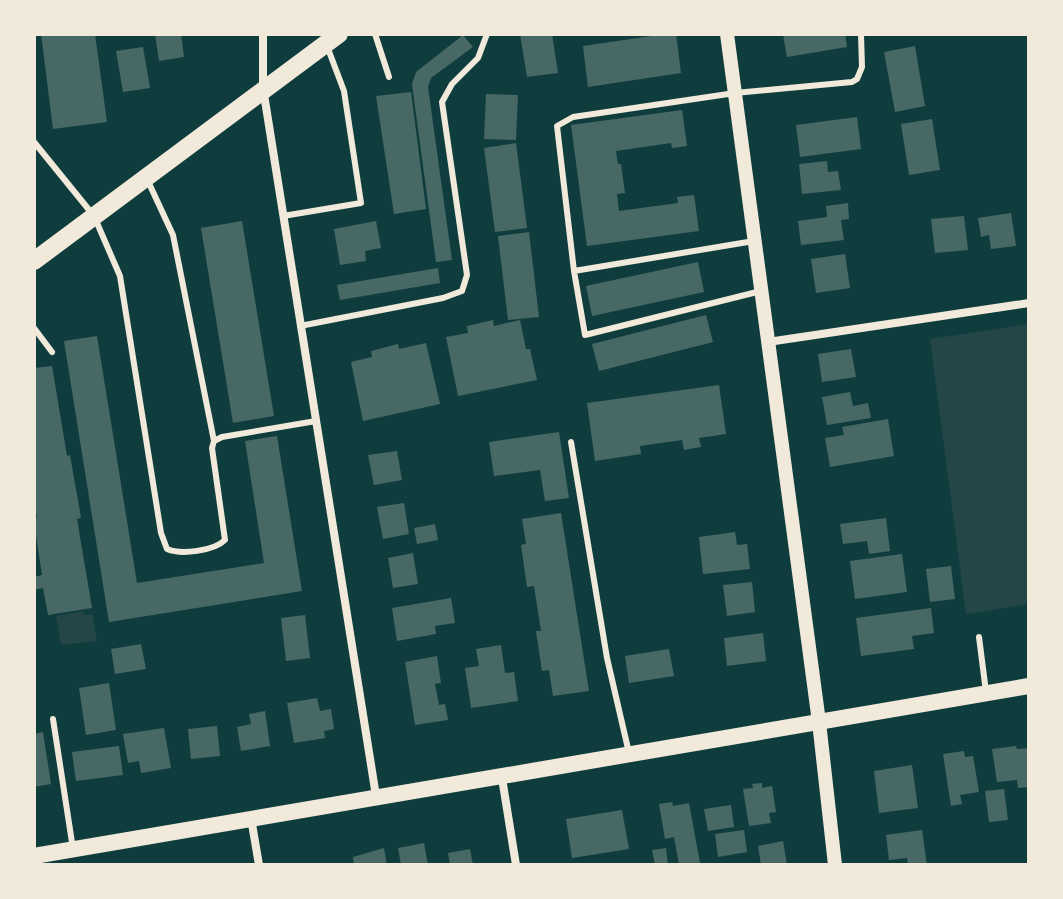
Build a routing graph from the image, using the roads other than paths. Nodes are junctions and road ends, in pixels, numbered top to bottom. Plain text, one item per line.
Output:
1 (263, 34) edge
2 (375, 34) edge
3 (487, 34) edge
4 (727, 34) edge
5 (861, 34) edge
6 (332, 38) edge
7 (389, 77) dead end
8 (263, 88) junction
9 (735, 93) junction
10 (34, 142) edge
11 (145, 176) junction
12 (94, 216) junction
13 (283, 216) junction
14 (754, 241) junction
15 (34, 261) edge
16 (574, 271) junction
17 (761, 291) junction
18 (1029, 303) edge
19 (300, 326) junction
20 (34, 328) edge
21 (768, 342) junction
22 (52, 352) dead end
23 (316, 421) junction
24 (214, 441) junction
25 (571, 442) dead end
26 (979, 637) dead end
27 (1029, 686) edge
28 (986, 694) junction
29 (53, 719) dead end
30 (819, 722) junction
31 (629, 755) junction
32 (502, 778) junction
33 (376, 796) junction
34 (251, 817) junction
35 (73, 849) junction
36 (34, 856) edge
37 (259, 865) edge
38 (516, 865) edge
39 (835, 865) edge

1 - 8 street
2 - 7 lane
3 - 19 lane
4 - 9 street
5 - 9 lane
6 - 8 main road
6 - 13 lane
8 - 11 main road
8 - 13 street
9 - 14 street
9 - 16 lane
10 - 12 lane
11 - 12 main road
11 - 24 lane
12 - 15 main road
12 - 24 lane
13 - 19 street
14 - 16 lane
14 - 17 street
16 - 17 lane
17 - 21 street
18 - 21 street
19 - 23 street
20 - 22 lane
21 - 30 street
23 - 24 lane
23 - 33 street
25 - 31 lane
26 - 28 lane
27 - 28 main road
28 - 30 main road
29 - 35 lane
30 - 31 main road
30 - 39 street
31 - 32 main road
32 - 33 main road
32 - 38 street
33 - 34 main road
34 - 35 main road
34 - 37 street
35 - 36 main road

